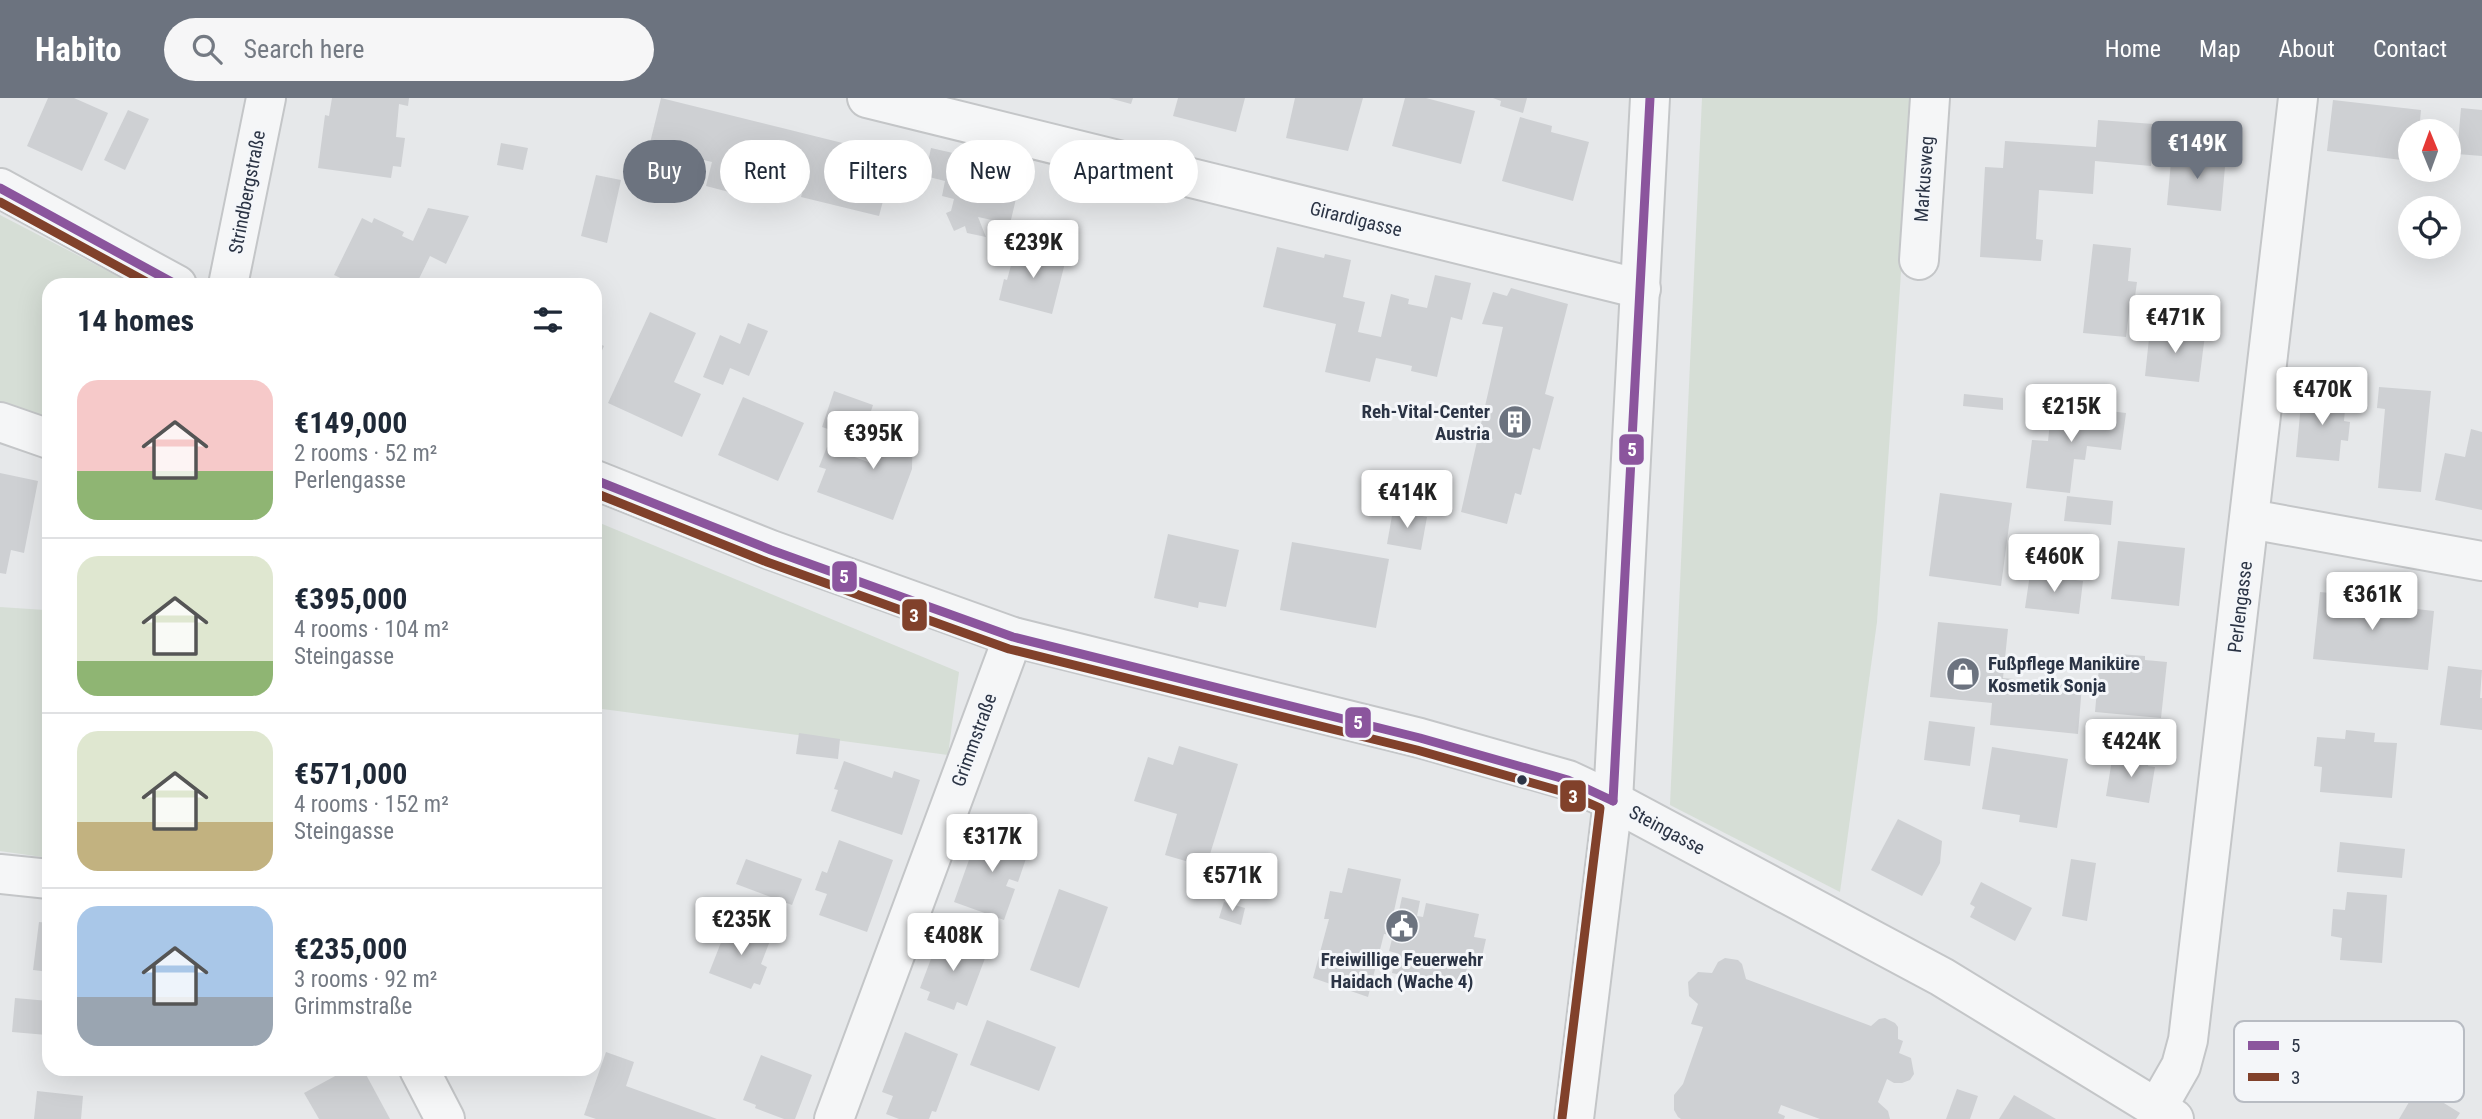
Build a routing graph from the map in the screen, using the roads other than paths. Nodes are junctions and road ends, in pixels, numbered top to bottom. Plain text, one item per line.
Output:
1 (266, 98) edge
2 (867, 98) edge
3 (1650, 98) edge
4 (1930, 98) edge
5 (2298, 98) edge
6 (0, 188) edge
7 (1919, 260) dead end
8 (164, 278) edge
9 (229, 278) edge
10 (1641, 289) junction
11 (0, 422) edge
12 (42, 437) edge
13 (602, 483) edge
14 (2250, 519) junction
15 (2482, 561) edge
16 (1013, 638) junction
17 (1613, 801) junction
18 (0, 874) edge
19 (42, 878) edge
20 (423, 1076) edge
21 (2165, 1114) edge
22 (445, 1119) edge
23 (834, 1119) edge
24 (1574, 1119) edge

1 - 9 street, Strindbergstraße
2 - 10 street, Girardigasse
3 - 10 street
4 - 7 street, Markusweg
5 - 14 street, Perlengasse
6 - 8 street
10 - 17 street
11 - 12 street
13 - 16 street, Steingasse
14 - 15 street
14 - 21 street, Perlengasse
16 - 17 street, Steingasse
16 - 23 street, Grimmstraße
17 - 21 street, Steingasse
17 - 24 street
18 - 19 street
20 - 22 street

